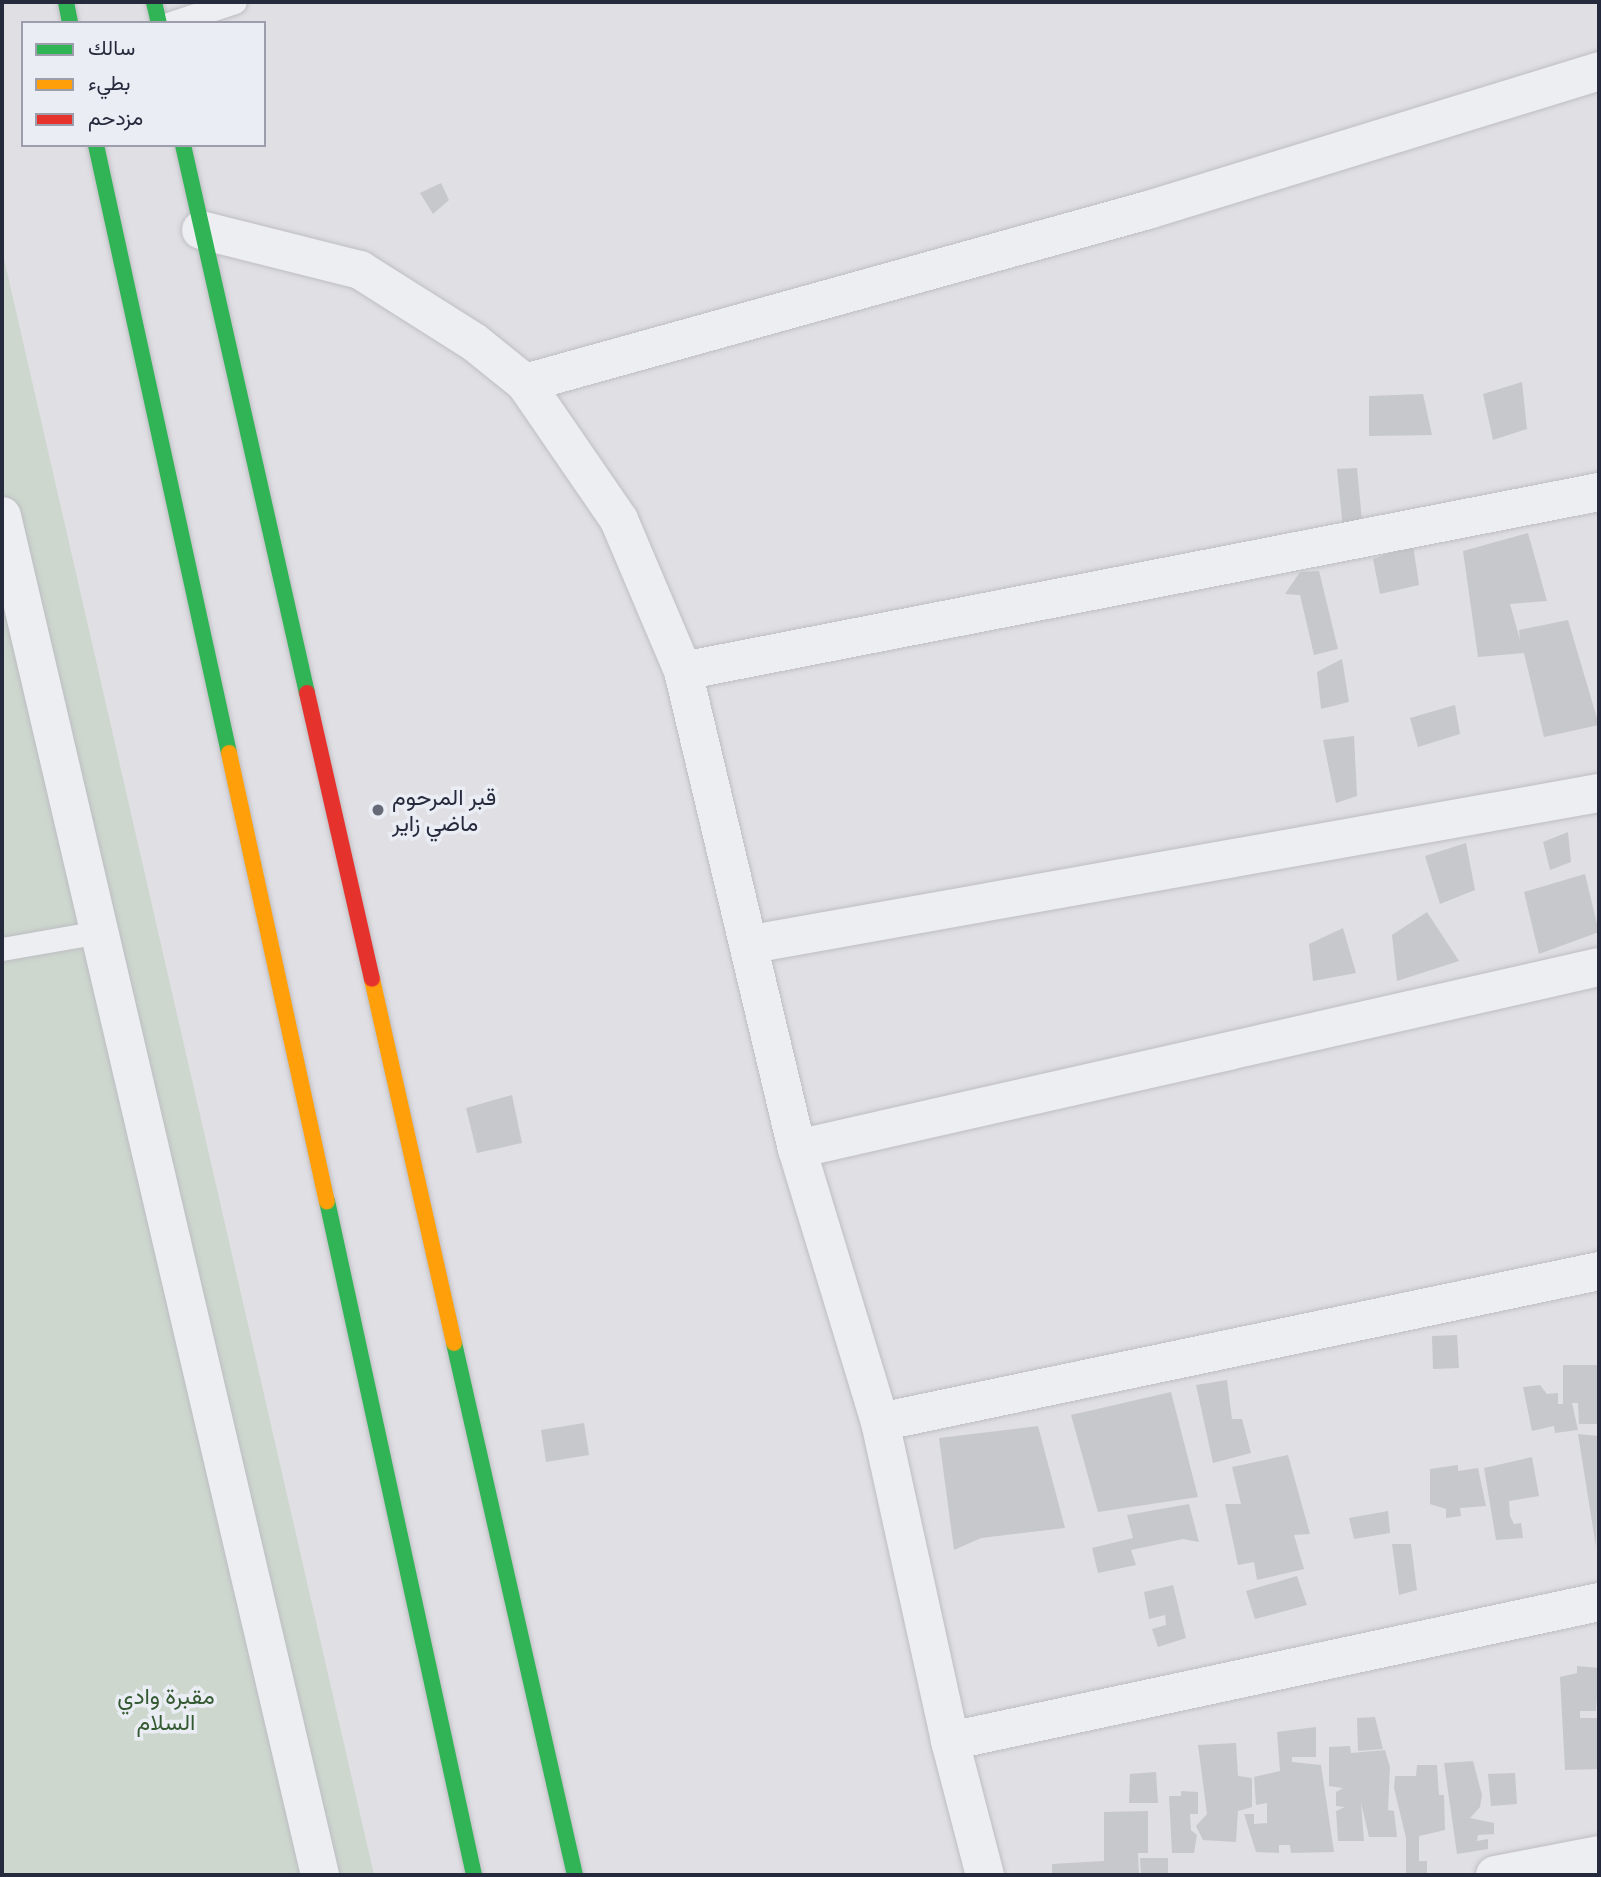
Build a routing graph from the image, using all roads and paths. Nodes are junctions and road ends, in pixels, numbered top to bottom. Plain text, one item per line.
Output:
1 (66, 2) edge
2 (154, 2) edge
3 (236, 2) edge
4 (70, 21) edge
5 (159, 21) edge
6 (176, 21) edge
7 (1599, 71) edge
8 (96, 147) edge
9 (183, 147) edge
10 (201, 230) junction
11 (525, 383) junction
12 (1599, 492) edge
13 (2, 516) edge
14 (683, 670) junction
15 (1599, 793) edge
16 (99, 932) junction
17 (752, 944) junction
18 (2, 949) edge
19 (1599, 967) edge
20 (797, 1149) junction
21 (1599, 1271) edge
22 (880, 1422) junction
23 (1599, 1602) edge
24 (950, 1741) junction
25 (1599, 1855) edge
26 (320, 1875) edge
27 (474, 1875) edge
28 (575, 1875) edge
29 (985, 1875) edge
30 (1494, 1875) edge

1 - 4 main road
2 - 5 main road
3 - 6 lane
7 - 11 street
8 - 27 main road
9 - 10 main road
10 - 11 street
10 - 28 main road
11 - 14 street
12 - 14 street
13 - 16 street
14 - 17 street
15 - 17 street
16 - 18 lane
16 - 26 street
17 - 20 street
19 - 20 street
20 - 22 street
21 - 22 street
22 - 24 street
23 - 24 street
24 - 29 street
25 - 30 street

